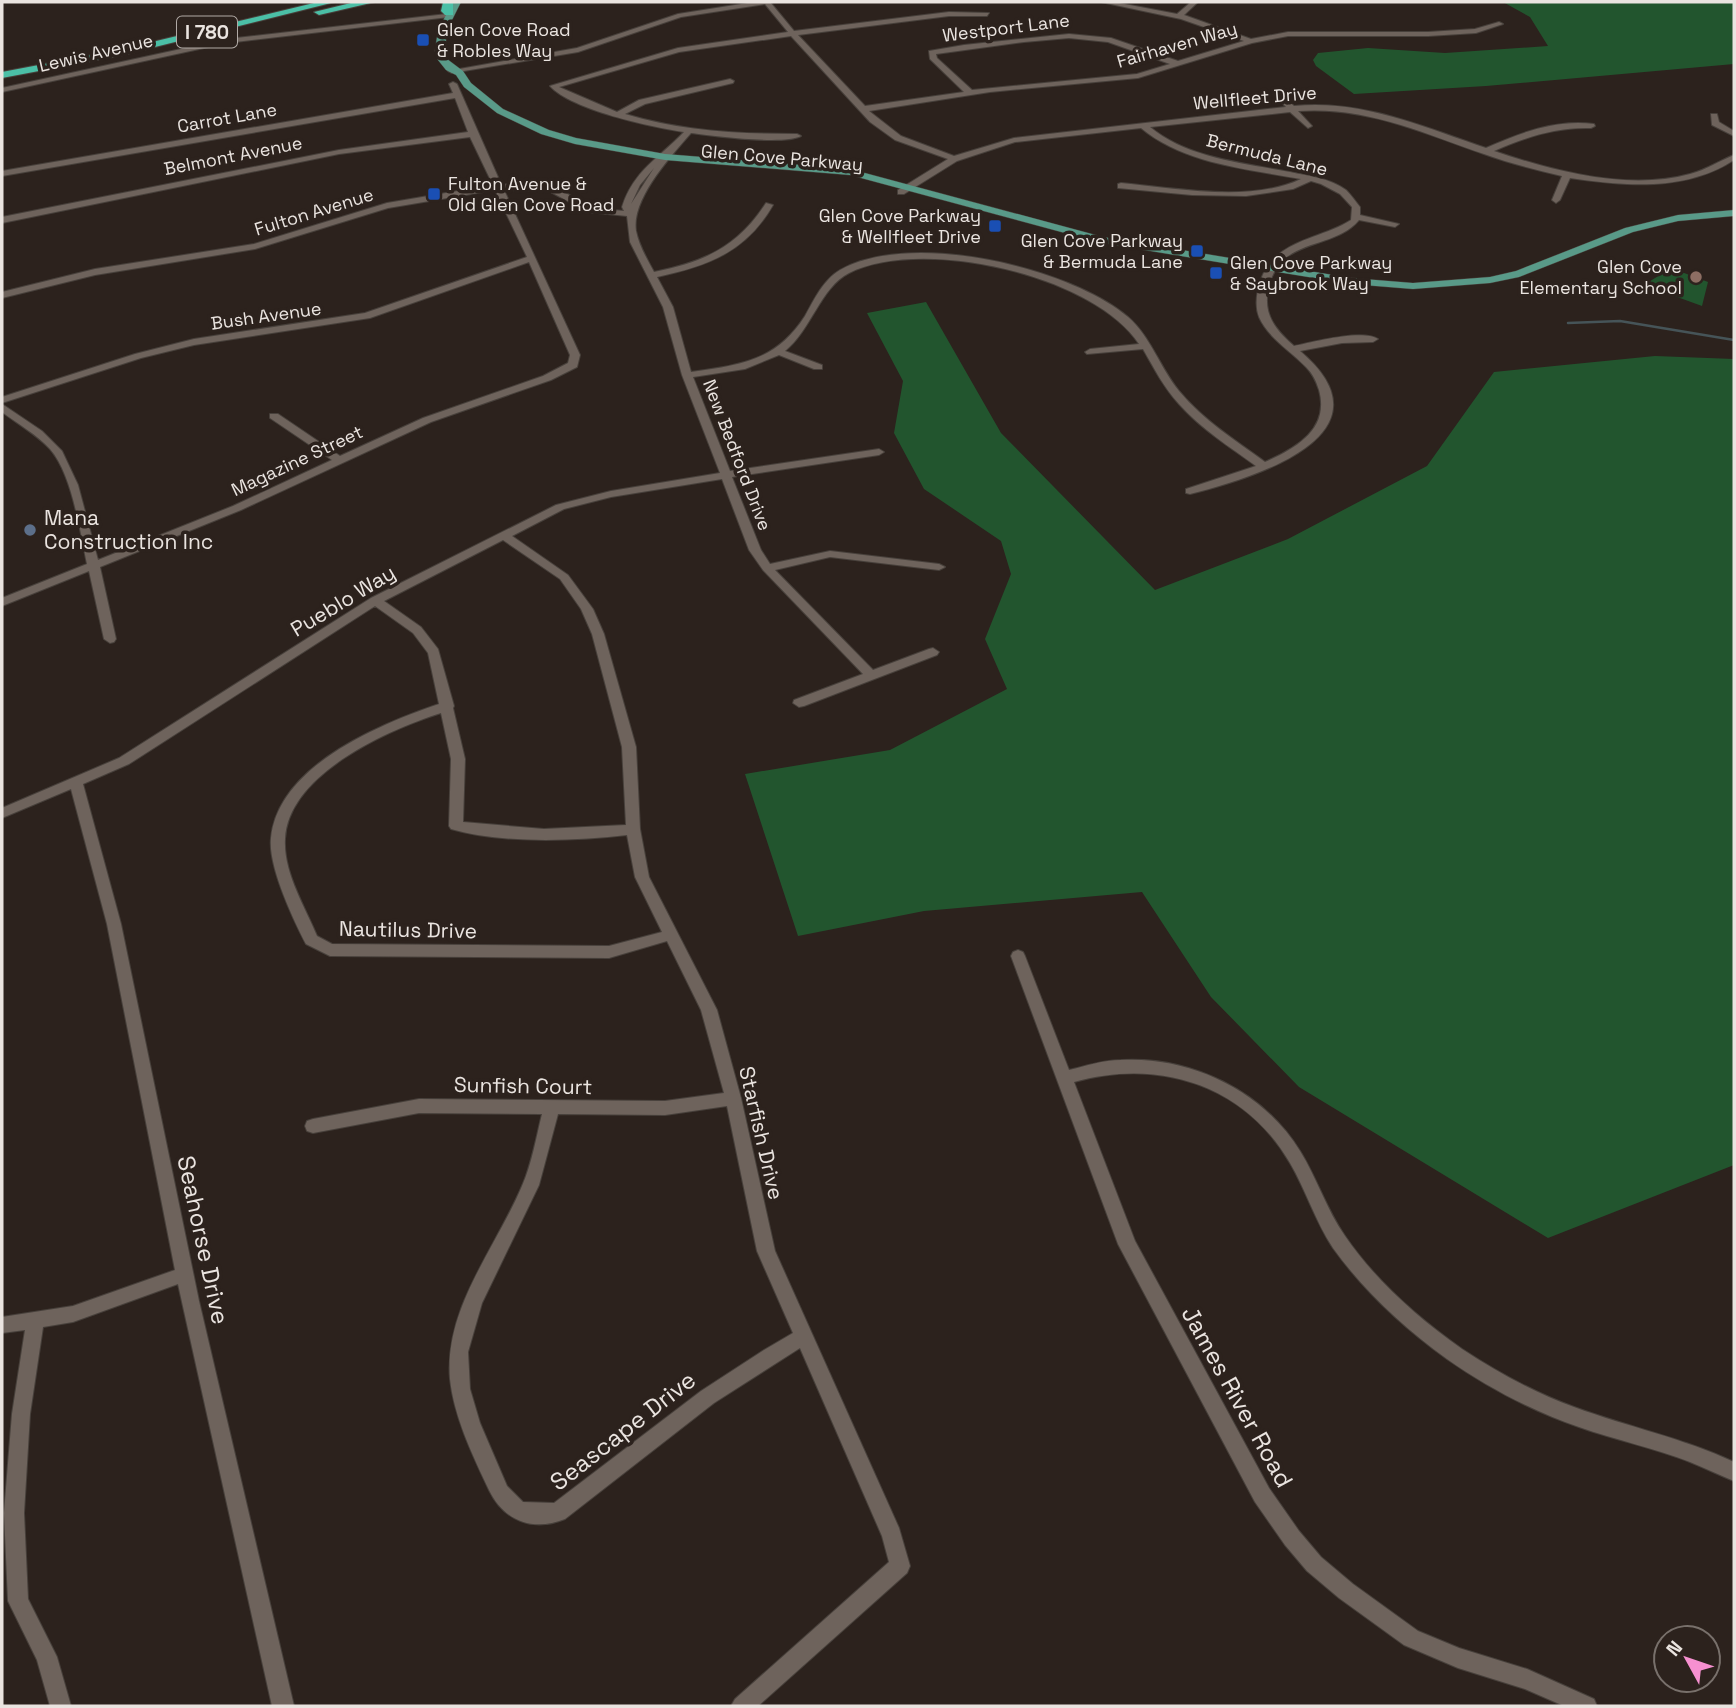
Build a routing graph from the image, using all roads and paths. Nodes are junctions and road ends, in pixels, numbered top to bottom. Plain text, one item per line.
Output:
1 (277, 2) edge
2 (293, 2) edge
3 (331, 2) edge
4 (370, 2) edge
5 (457, 2) edge
6 (767, 2) edge
7 (1104, 2) edge
8 (1195, 2) edge
9 (692, 4) dead end
10 (448, 10) edge
11 (698, 10) junction
12 (987, 14) dead end
13 (1178, 16) junction
14 (1314, 23) dead end
15 (1499, 24) dead end
16 (1320, 32) junction
17 (793, 34) junction
18 (1251, 41) junction
19 (119, 44) junction
20 (83, 60) junction
21 (1178, 64) junction
22 (2, 66) edge
23 (452, 71) junction
24 (2, 75) edge
25 (730, 81) dead end
26 (453, 84) junction
27 (2, 90) edge
28 (970, 93) junction
29 (1277, 93) dead end
30 (457, 95) junction
31 (863, 109) junction
32 (1291, 109) junction
33 (617, 115) junction
34 (1714, 116) dead end
35 (1142, 125) junction
36 (1308, 126) dead end
37 (1591, 126) dead end
38 (688, 131) junction
39 (473, 134) junction
40 (1734, 134) edge
41 (797, 136) dead end
42 (1485, 152) junction
43 (1734, 157) edge
44 (954, 159) junction
45 (660, 161) junction
46 (2, 173) edge
47 (1566, 176) junction
48 (1311, 178) junction
49 (1121, 186) dead end
50 (499, 187) junction
51 (905, 190) junction
52 (1556, 200) dead end
53 (769, 205) dead end
54 (1734, 213) edge
55 (631, 214) junction
56 (1356, 218) junction
57 (2, 220) edge
58 (1734, 220) edge
59 (1395, 224) dead end
60 (532, 257) junction
61 (1269, 272) junction
62 (651, 275) junction
63 (2, 295) edge
64 (1373, 339) dead end
65 (1145, 346) junction
66 (1292, 349) junction
67 (780, 352) junction
68 (1090, 352) dead end
69 (818, 367) dead end
70 (687, 374) junction
71 (2, 400) edge
72 (2, 407) edge
73 (274, 416) dead end
74 (879, 452) dead end
75 (340, 461) junction
76 (1264, 467) junction
77 (725, 475) junction
78 (1190, 491) dead end
79 (503, 535) junction
80 (92, 567) junction
81 (939, 567) dead end
82 (767, 568) junction
83 (375, 601) junction
84 (2, 602) edge
85 (110, 639) dead end
86 (933, 652) dead end
87 (871, 675) junction
88 (799, 703) dead end
89 (448, 706) junction
90 (76, 783) junction
91 (2, 813) edge
92 (633, 829) junction
93 (670, 935) junction
94 (1018, 956) dead end
95 (1064, 1078) junction
96 (733, 1098) junction
97 (551, 1108) junction
98 (313, 1126) dead end
99 (185, 1275) junction
100 (35, 1322) junction
101 (2, 1325) edge
102 (803, 1337) junction
103 (1734, 1472) edge
104 (8, 1515) edge
105 (60, 1706) edge
106 (284, 1706) edge
107 (742, 1706) edge
108 (1587, 1706) edge

1 - 19 highway
2 - 19 highway, I 780
3 - 20 highway, I 780
4 - 20 highway
5 - 10 main road
6 - 11 street
6 - 17 street
7 - 13 street
8 - 13 street
9 - 11 street
10 - 23 main road
10 - 27 street, Lewis Avenue
11 - 23 street
12 - 17 street
13 - 18 street
14 - 16 street
15 - 16 street, Fairhaven Way
16 - 18 street, Fairhaven Way
17 - 31 street
17 - 33 street
18 - 21 street, Fairhaven Way
19 - 22 highway, I 780
20 - 24 highway, I 780
21 - 28 street, Fairhaven Way
21 - 28 street, Westport Lane
23 - 26 main road
23 - 45 main road, Glen Cove Parkway
25 - 33 street
26 - 30 street
26 - 45 main road, Glen Cove Parkway
28 - 31 street, Fairhaven Way
29 - 32 street
30 - 39 street
30 - 46 street, Carrot Lane
31 - 44 street
32 - 35 street, Wellfleet Drive
32 - 36 street
32 - 42 street, Wellfleet Drive
33 - 38 street
34 - 40 street
35 - 44 street, Wellfleet Drive
35 - 48 street, Bermuda Lane
37 - 42 street
38 - 41 street
38 - 45 street
39 - 50 street
39 - 57 street, Belmont Avenue
42 - 47 street, Wellfleet Drive
43 - 47 street, Wellfleet Drive
44 - 51 street, Wellfleet Drive
45 - 51 main road, Glen Cove Parkway
45 - 55 street
47 - 52 street
48 - 49 street
48 - 56 street, Bermuda Lane
50 - 55 street, Fulton Avenue
50 - 60 street
50 - 63 street, Fulton Avenue
51 - 61 main road, Glen Cove Parkway
53 - 62 street
54 - 61 main road, Glen Cove Parkway
55 - 62 street, New Bedford Drive
56 - 59 street
56 - 61 street
58 - 61 main road, Glen Cove Parkway
60 - 71 street, Bush Avenue
60 - 75 street, Magazine Street
61 - 66 street
62 - 70 street, New Bedford Drive
64 - 66 street
65 - 67 street
65 - 68 street
65 - 76 street
66 - 76 street
67 - 69 street
67 - 70 street
70 - 77 street, New Bedford Drive
72 - 80 street
73 - 75 street
74 - 77 street, Pueblo Way
75 - 80 street, Magazine Street
76 - 78 street
77 - 79 street, Pueblo Way
77 - 82 street, New Bedford Drive
79 - 83 street, Pueblo Way
79 - 92 street, Starfish Drive
80 - 84 street, Magazine Street
80 - 85 street
81 - 82 street
82 - 87 street, New Bedford Drive
83 - 89 street
83 - 90 street, Pueblo Way
86 - 87 street
87 - 88 street
89 - 92 street
89 - 93 street, Nautilus Drive
90 - 91 street, Pueblo Way
90 - 99 street, Seahorse Drive
92 - 93 street, Starfish Drive
93 - 96 street, Starfish Drive
94 - 95 street, James River Road
95 - 103 street
95 - 108 street, James River Road
96 - 97 street, Sunfish Court
96 - 102 street, Starfish Drive
97 - 98 street, Sunfish Court
97 - 102 street, Seascape Drive
99 - 100 street
99 - 106 street, Seahorse Drive
100 - 101 street
100 - 104 street
102 - 107 street, Starfish Drive
104 - 105 street

